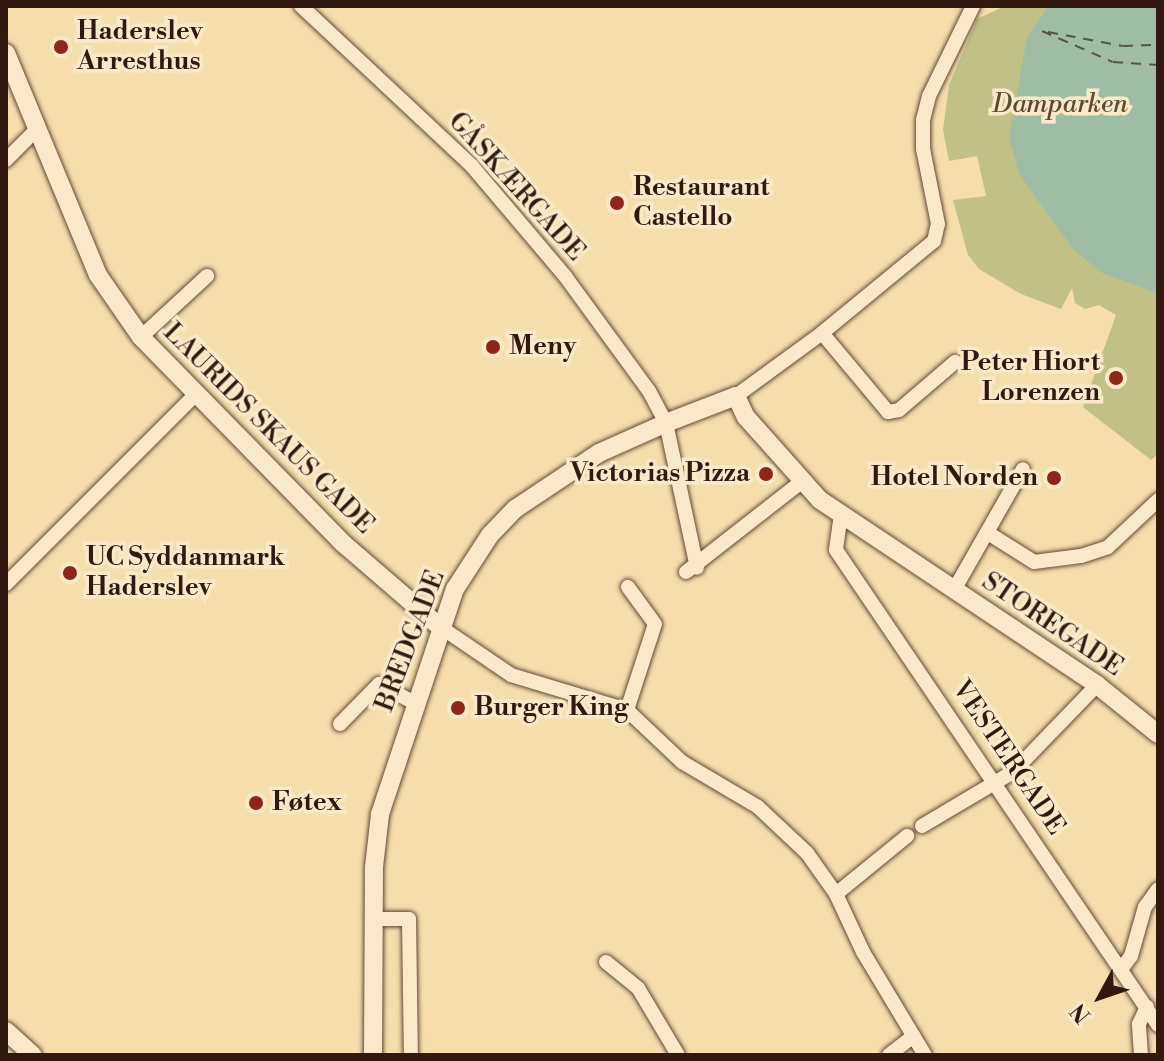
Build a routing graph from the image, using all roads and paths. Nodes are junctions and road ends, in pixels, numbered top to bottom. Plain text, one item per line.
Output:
1 (973, 6) edge
2 (308, 8) edge
3 (6, 53) edge
4 (37, 129) junction
5 (11, 155) edge
6 (207, 276) dead end
7 (822, 333) junction
8 (141, 337) junction
9 (955, 362) dead end
10 (196, 394) junction
11 (736, 396) junction
12 (666, 423) junction
13 (1023, 469) dead end
14 (801, 482) junction
15 (1158, 500) edge
16 (841, 514) junction
17 (988, 533) junction
18 (6, 584) edge
19 (628, 587) dead end
20 (954, 590) junction
21 (439, 626) junction
22 (1097, 685) junction
23 (414, 703) junction
24 (627, 710) junction
25 (340, 724) dead end
26 (1158, 734) edge
27 (995, 781) junction
28 (922, 826) dead end
29 (907, 836) dead end
30 (1158, 889) edge
31 (836, 894) junction
32 (373, 919) junction
33 (606, 962) dead end
34 (1122, 968) junction
35 (1147, 1007) junction
36 (1158, 1025) edge
37 (913, 1036) junction
38 (373, 1055) edge
39 (411, 1055) edge
40 (678, 1055) edge
41 (889, 1055) edge
42 (925, 1055) edge
43 (1141, 1055) edge

1 - 7 street
2 - 12 street, GÅSKÆRGADE
3 - 4 street, LAURIDS SKAUS GADE
4 - 5 street
4 - 8 street, LAURIDS SKAUS GADE
6 - 8 street
7 - 9 street
7 - 11 street
8 - 10 street, LAURIDS SKAUS GADE
10 - 18 street
10 - 21 street, LAURIDS SKAUS GADE
11 - 12 street, BREDGADE
11 - 14 street, STOREGADE
12 - 14 street, GÅSKÆRGADE
12 - 21 street, BREDGADE
13 - 17 street, STOREGADE
14 - 16 street, STOREGADE
15 - 17 street
16 - 20 street, STOREGADE
16 - 27 street, VESTERGADE
17 - 20 street, STOREGADE
19 - 24 street
20 - 22 street, STOREGADE
21 - 23 street, BREDGADE
21 - 24 street, LAURIDS SKAUS GADE
22 - 26 street, STOREGADE
22 - 27 street
23 - 25 street
23 - 32 street, BREDGADE
24 - 31 street
27 - 28 street
27 - 34 street, VESTERGADE
29 - 31 street
30 - 34 street
31 - 37 street
32 - 38 street, BREDGADE
32 - 39 street
33 - 40 street
34 - 35 street, VESTERGADE
35 - 36 street, VESTERGADE
35 - 43 street
37 - 41 street
37 - 42 street

